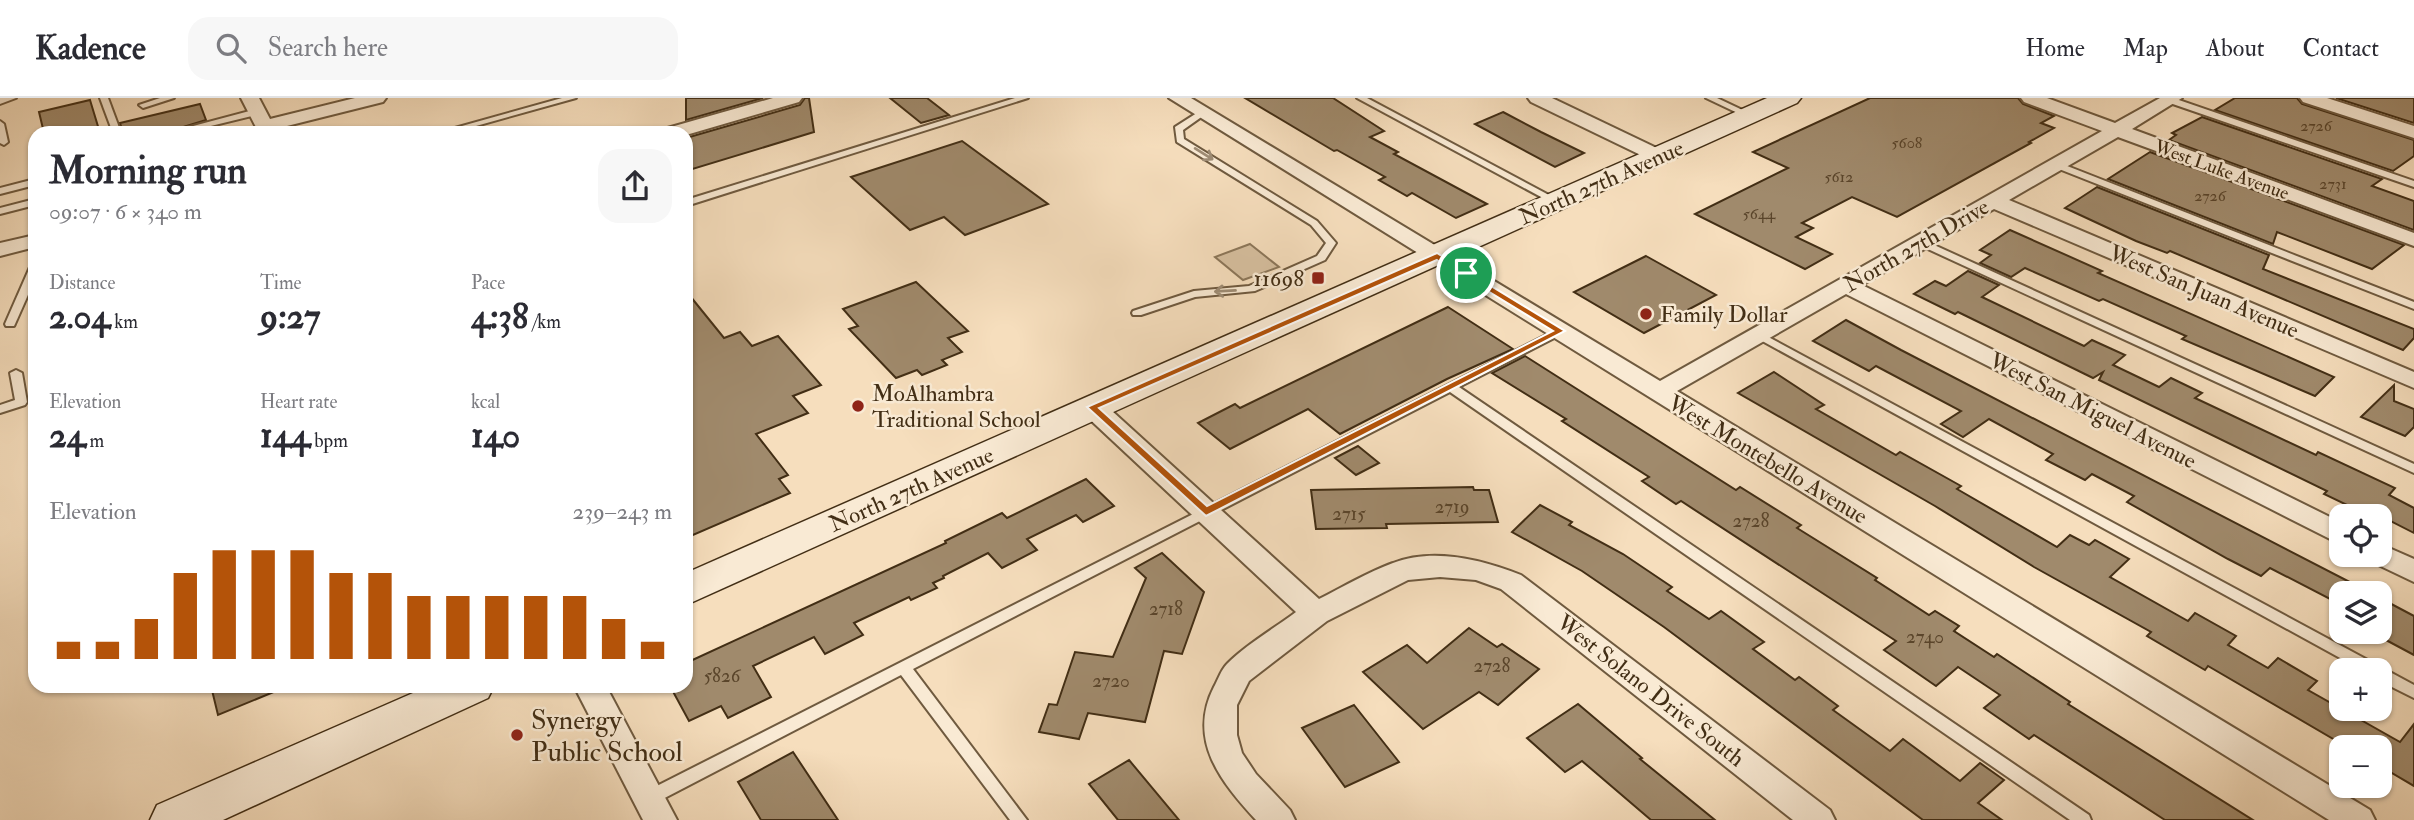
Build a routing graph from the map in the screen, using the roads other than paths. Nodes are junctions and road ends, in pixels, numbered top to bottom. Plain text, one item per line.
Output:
1 (12, 98) edge
2 (104, 98) edge
3 (170, 98) edge
4 (377, 98) edge
5 (572, 98) edge
6 (793, 98) edge
7 (1024, 98) edge
8 (1178, 98) edge
9 (1361, 98) edge
10 (1537, 98) edge
11 (1710, 98) edge
12 (1788, 98) edge
13 (2030, 98) edge
14 (2309, 98) edge
15 (2172, 99) edge
16 (0, 101) edge
17 (142, 105) dead end
18 (1203, 113) junction
19 (1749, 115) junction
20 (260, 117) edge
21 (0, 124) edge
22 (114, 126) edge
23 (210, 126) edge
24 (467, 126) edge
25 (693, 127) edge
26 (2117, 131) junction
27 (2414, 132) edge
28 (4, 142) dead end
29 (1658, 156) junction
30 (2057, 165) junction
31 (28, 184) edge
32 (2414, 184) edge
33 (0, 191) edge
34 (693, 201) edge
35 (1994, 201) junction
36 (1557, 202) junction
37 (28, 204) edge
38 (0, 211) edge
39 (2414, 240) edge
40 (1921, 242) junction
41 (28, 243) edge
42 (0, 250) edge
43 (1437, 256) junction
44 (28, 283) edge
45 (1845, 285) junction
46 (2414, 306) edge
47 (1137, 313) dead end
48 (10, 324) dead end
49 (1560, 331) junction
50 (1759, 335) junction
51 (16, 373) dead end
52 (2414, 382) edge
53 (1451, 387) junction
54 (1658, 392) junction
55 (1092, 407) junction
56 (0, 409) edge
57 (2414, 469) edge
58 (1206, 512) junction
59 (2329, 528) edge
60 (2392, 560) edge
61 (2414, 572) edge
62 (693, 587) edge
63 (1316, 613) junction
64 (2352, 658) edge
65 (904, 668) junction
66 (2392, 680) edge
67 (2414, 692) edge
68 (452, 693) edge
69 (594, 693) edge
70 (1221, 736) joint
71 (654, 809) edge
72 (174, 820) edge
73 (1019, 820) edge
74 (1278, 820) edge
75 (1818, 820) edge
76 (2083, 820) edge
77 (2358, 820) edge

1 - 16 lane
2 - 22 lane
3 - 17 lane
4 - 20 street
5 - 24 lane
6 - 25 street
7 - 34 lane
8 - 18 street, West Montebello Avenue
9 - 36 lane
10 - 29 street
11 - 19 lane
12 - 19 main road, North 27th Avenue
13 - 26 street, West Luke Avenue
14 - 27 street
15 - 26 street, North 27th Drive
15 - 32 lane
18 - 43 street, West Montebello Avenue
18 -> 47 lane
19 - 29 main road, North 27th Avenue
20 - 23 lane
21 - 28 lane
26 - 30 street, North 27th Drive
26 - 39 street, West Luke Avenue
29 - 36 main road, North 27th Avenue
30 - 35 street, North 27th Drive
30 - 46 lane
31 - 33 lane
35 - 40 street, North 27th Drive
35 - 52 street, West San Juan Avenue
36 - 43 main road, North 27th Avenue
37 - 38 lane
40 - 45 street, North 27th Drive
40 - 57 lane
41 - 42 street
43 - 49 street, West Montebello Avenue
43 - 55 main road, North 27th Avenue
44 - 48 lane
45 - 50 street, North 27th Drive
45 - 59 street, West San Miguel Avenue
49 - 53 lane
49 - 54 street, West Montebello Avenue
50 - 54 street, North 27th Drive
50 - 64 lane
51 - 56 lane
53 - 58 lane
53 - 76 lane
54 - 77 street, West Montebello Avenue
55 - 58 street
55 - 62 main road, North 27th Avenue
58 - 63 street
58 - 65 lane
60 - 61 street
63 - 70 street
63 - 75 street, West Solano Drive South
65 - 71 lane
65 - 73 lane
66 - 67 lane
68 - 72 main road
69 - 71 street
70 - 74 street

